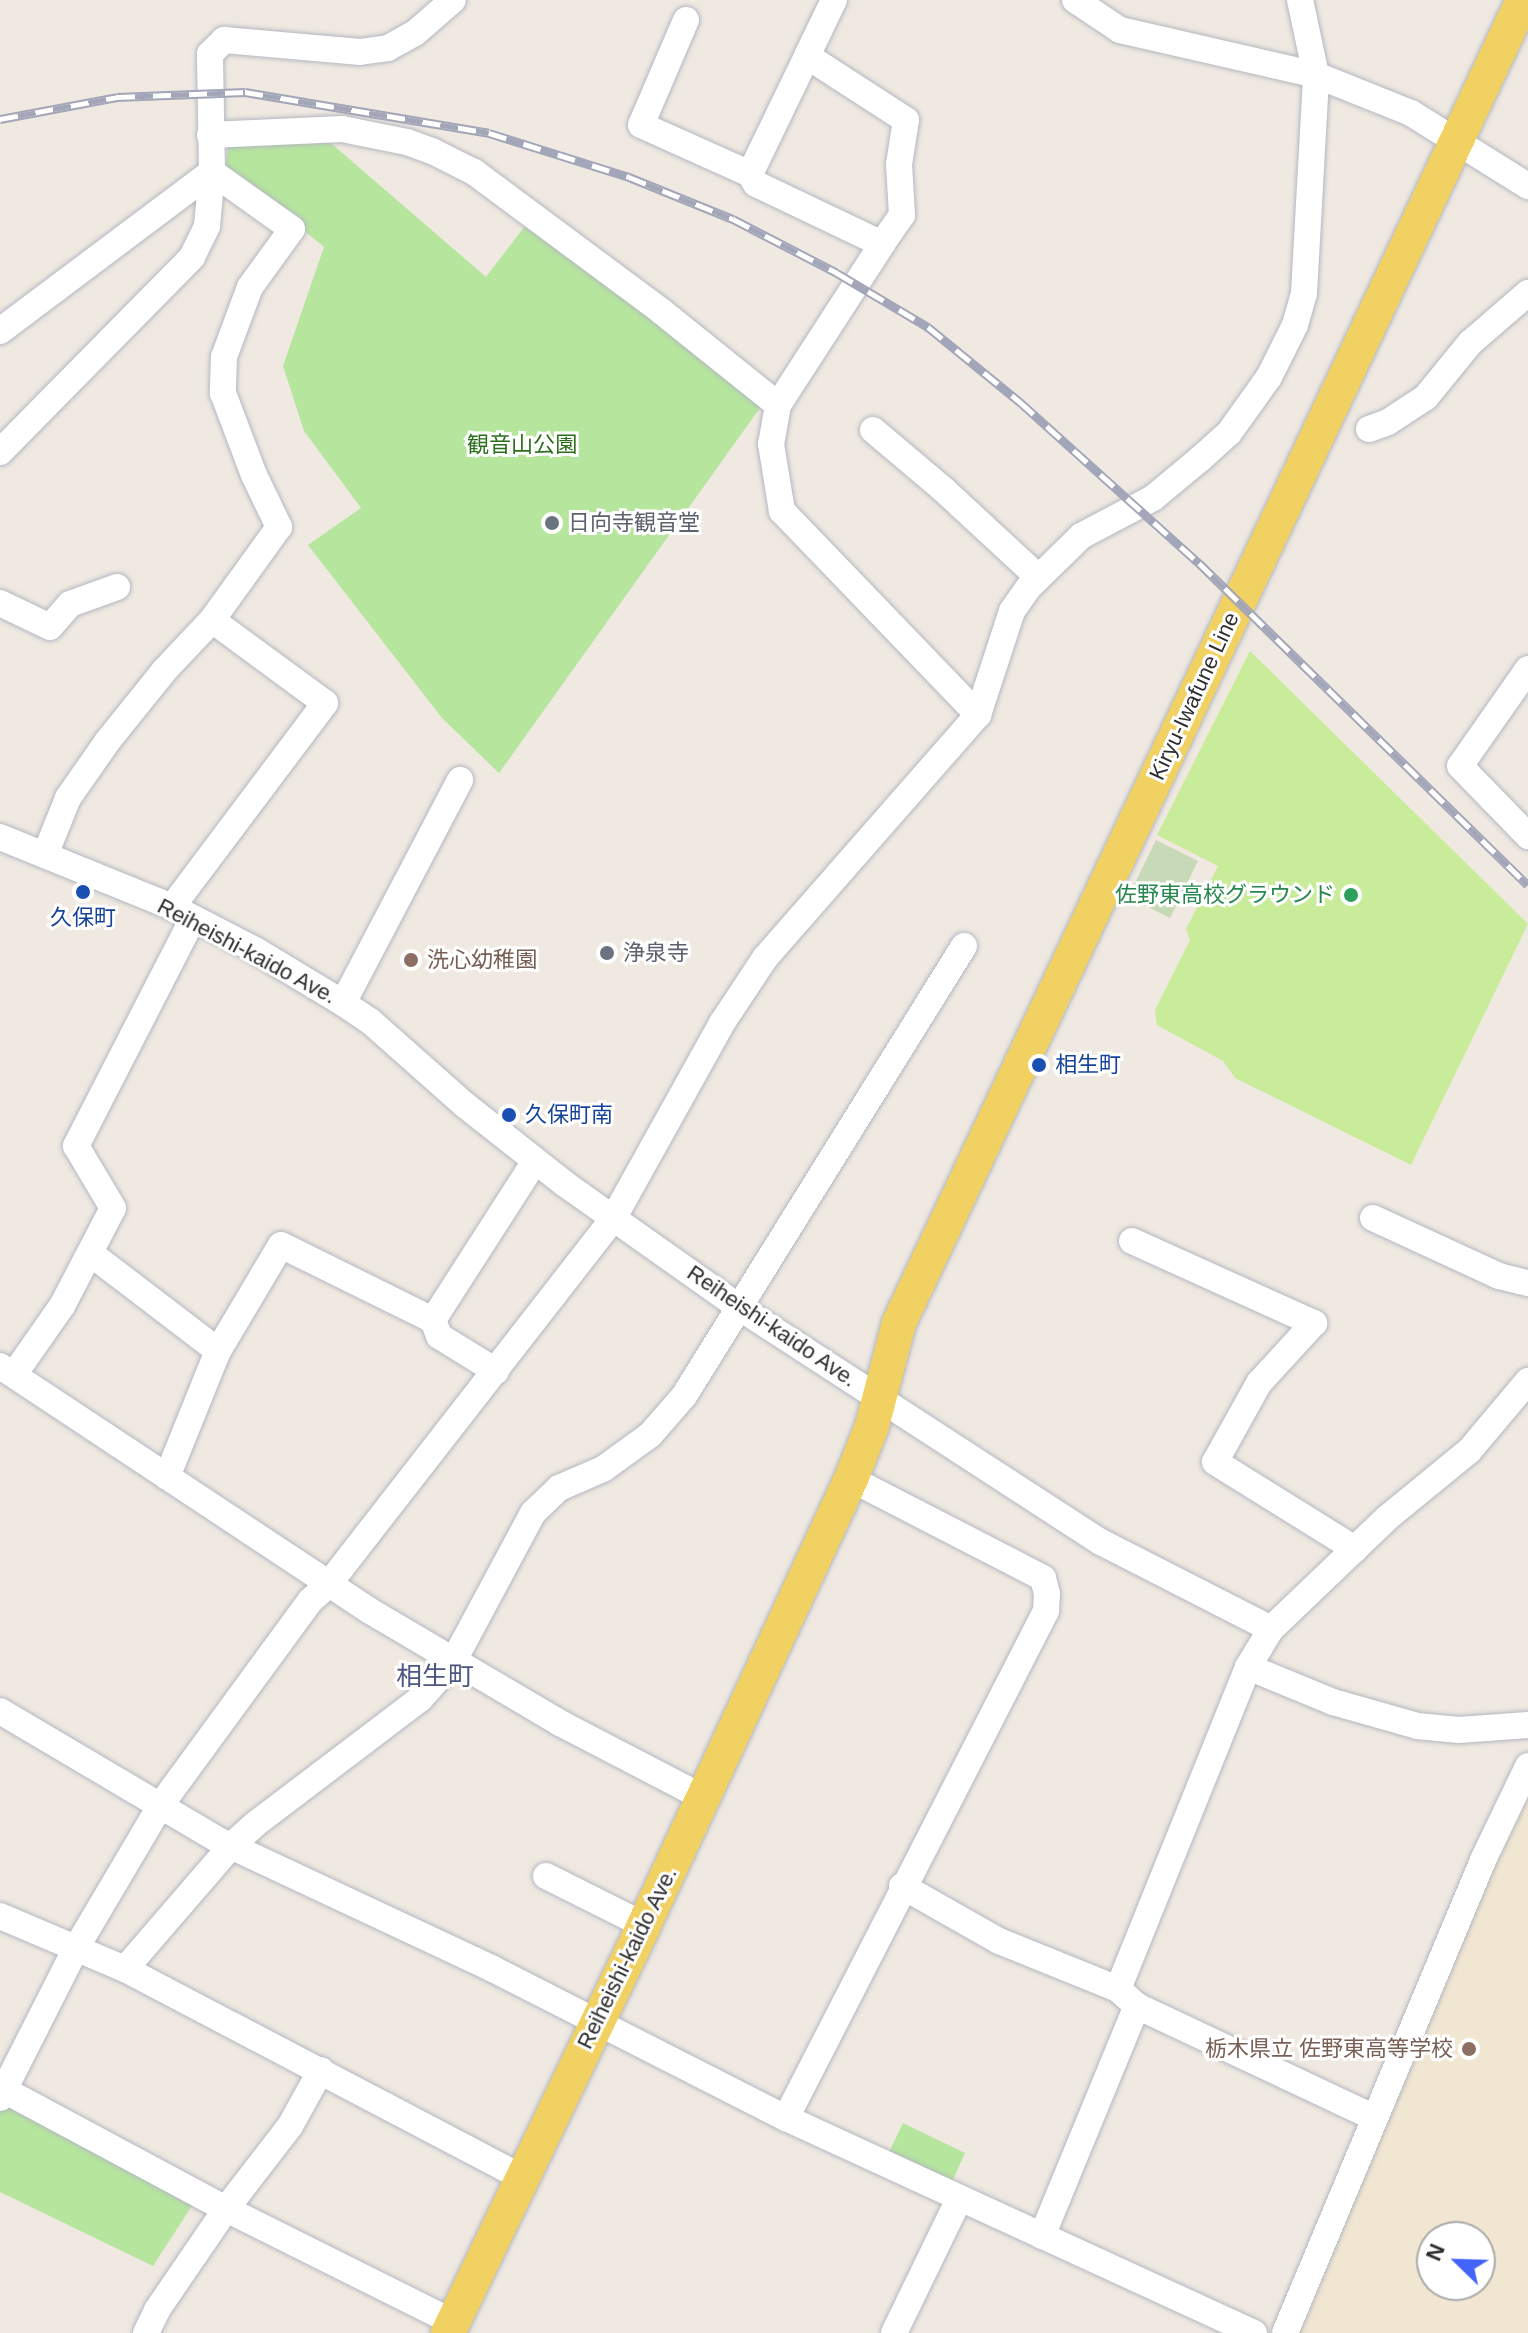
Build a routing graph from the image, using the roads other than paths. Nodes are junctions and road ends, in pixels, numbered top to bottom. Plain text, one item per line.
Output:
1 (453, 0) edge
2 (834, 0) edge
3 (1075, 0) edge
4 (1300, 0) edge
5 (1523, 0) edge
6 (686, 20) dead end
7 (807, 56) junction
8 (1316, 75) junction
9 (210, 135) junction
10 (1457, 141) junction
11 (212, 172) junction
12 (750, 174) junction
13 (1528, 186) edge
14 (882, 244) junction
15 (1528, 293) edge
16 (0, 331) edge
17 (778, 405) junction
18 (1369, 429) dead end
19 (873, 430) dead end
20 (0, 452) edge
21 (1038, 577) junction
22 (117, 587) dead end
23 (0, 603) edge
24 (212, 620) junction
25 (1528, 669) edge
26 (978, 715) junction
27 (460, 780) dead end
28 (1528, 836) edge
29 (0, 837) edge
30 (45, 855) junction
31 (182, 913) junction
32 (964, 946) dead end
33 (343, 1003) junction
34 (535, 1161) junction
35 (1373, 1218) dead end
36 (613, 1219) junction
37 (1132, 1241) dead end
38 (90, 1253) junction
39 (1528, 1283) edge
40 (737, 1306) junction
41 (433, 1320) junction
42 (218, 1351) junction
43 (7, 1370) edge
44 (496, 1371) junction
45 (1528, 1381) edge
46 (879, 1397) junction
47 (167, 1477) junction
48 (851, 1479) junction
49 (1355, 1549) junction
50 (328, 1585) junction
51 (1271, 1629) junction
52 (453, 1662) junction
53 (1248, 1667) junction
54 (0, 1711) edge
55 (1528, 1725) edge
56 (1528, 1766) edge
57 (704, 1798) junction
58 (160, 1806) junction
59 (231, 1846) junction
60 (546, 1876) dead end
61 (902, 1886) junction
62 (0, 1916) edge
63 (644, 1925) junction
64 (75, 1950) junction
65 (125, 1969) junction
66 (1128, 1998) junction
67 (596, 2022) junction
68 (321, 2070) junction
69 (2, 2094) edge
70 (786, 2118) junction
71 (1375, 2118) junction
72 (523, 2178) junction
73 (959, 2199) junction
74 (226, 2209) junction
75 (1042, 2236) junction
76 (450, 2327) edge
77 (146, 2333) edge
78 (894, 2333) edge
79 (1254, 2333) edge
80 (1285, 2333) edge

1 - 9 street
2 - 7 street
3 - 8 street
4 - 8 street
5 - 10 main road, Kiryu-Iwafune Line
6 - 12 street
7 - 12 street
7 - 14 street
8 - 10 street
8 - 21 street
9 - 11 street
9 - 17 street
10 - 13 street
10 - 46 main road, Kiryu-Iwafune Line
11 - 16 street
11 - 20 street
11 - 24 street
12 - 14 street
14 - 17 street
15 - 18 street
17 - 26 street
19 - 21 street
21 - 26 street
22 - 23 street
24 - 30 street
24 - 31 street
25 - 28 street
26 - 36 street
27 - 33 street
29 - 30 street, Reiheishi-kaido Ave.
30 - 31 street, Reiheishi-kaido Ave.
31 - 33 street, Reiheishi-kaido Ave.
31 - 38 street
32 - 40 street
33 - 34 street, Reiheishi-kaido Ave.
34 - 36 street, Reiheishi-kaido Ave.
34 - 41 street
35 - 39 street
36 - 40 street, Reiheishi-kaido Ave.
36 - 44 street
37 - 49 street
38 - 42 street
38 - 43 street
40 - 46 street, Reiheishi-kaido Ave.
40 - 52 street
41 - 42 street
41 - 44 street
42 - 47 street
43 - 47 street
44 - 50 street
45 - 49 street
46 - 48 main road, Reiheishi-kaido Ave.
46 - 51 street
47 - 50 street
48 - 57 main road, Reiheishi-kaido Ave.
48 - 61 street
49 - 51 street
50 - 52 street
50 - 58 street
51 - 53 street
52 - 57 street
52 - 59 street
53 - 55 street
53 - 66 street
54 - 58 street
56 - 71 street
57 - 63 main road, Reiheishi-kaido Ave.
58 - 59 street
58 - 64 street
59 - 65 street
59 - 67 street
60 - 63 street
61 - 66 street
61 - 70 street
62 - 64 street
63 - 67 main road, Reiheishi-kaido Ave.
64 - 65 street
64 - 69 street
65 - 68 street
66 - 71 street
66 - 75 street
67 - 70 street
67 - 72 main road, Reiheishi-kaido Ave.
68 - 72 street
68 - 74 street
69 - 74 street
70 - 73 street
71 - 80 street
72 - 76 main road, Reiheishi-kaido Ave.
73 - 75 street
73 - 78 street
74 - 76 street
74 - 77 street
75 - 79 street

